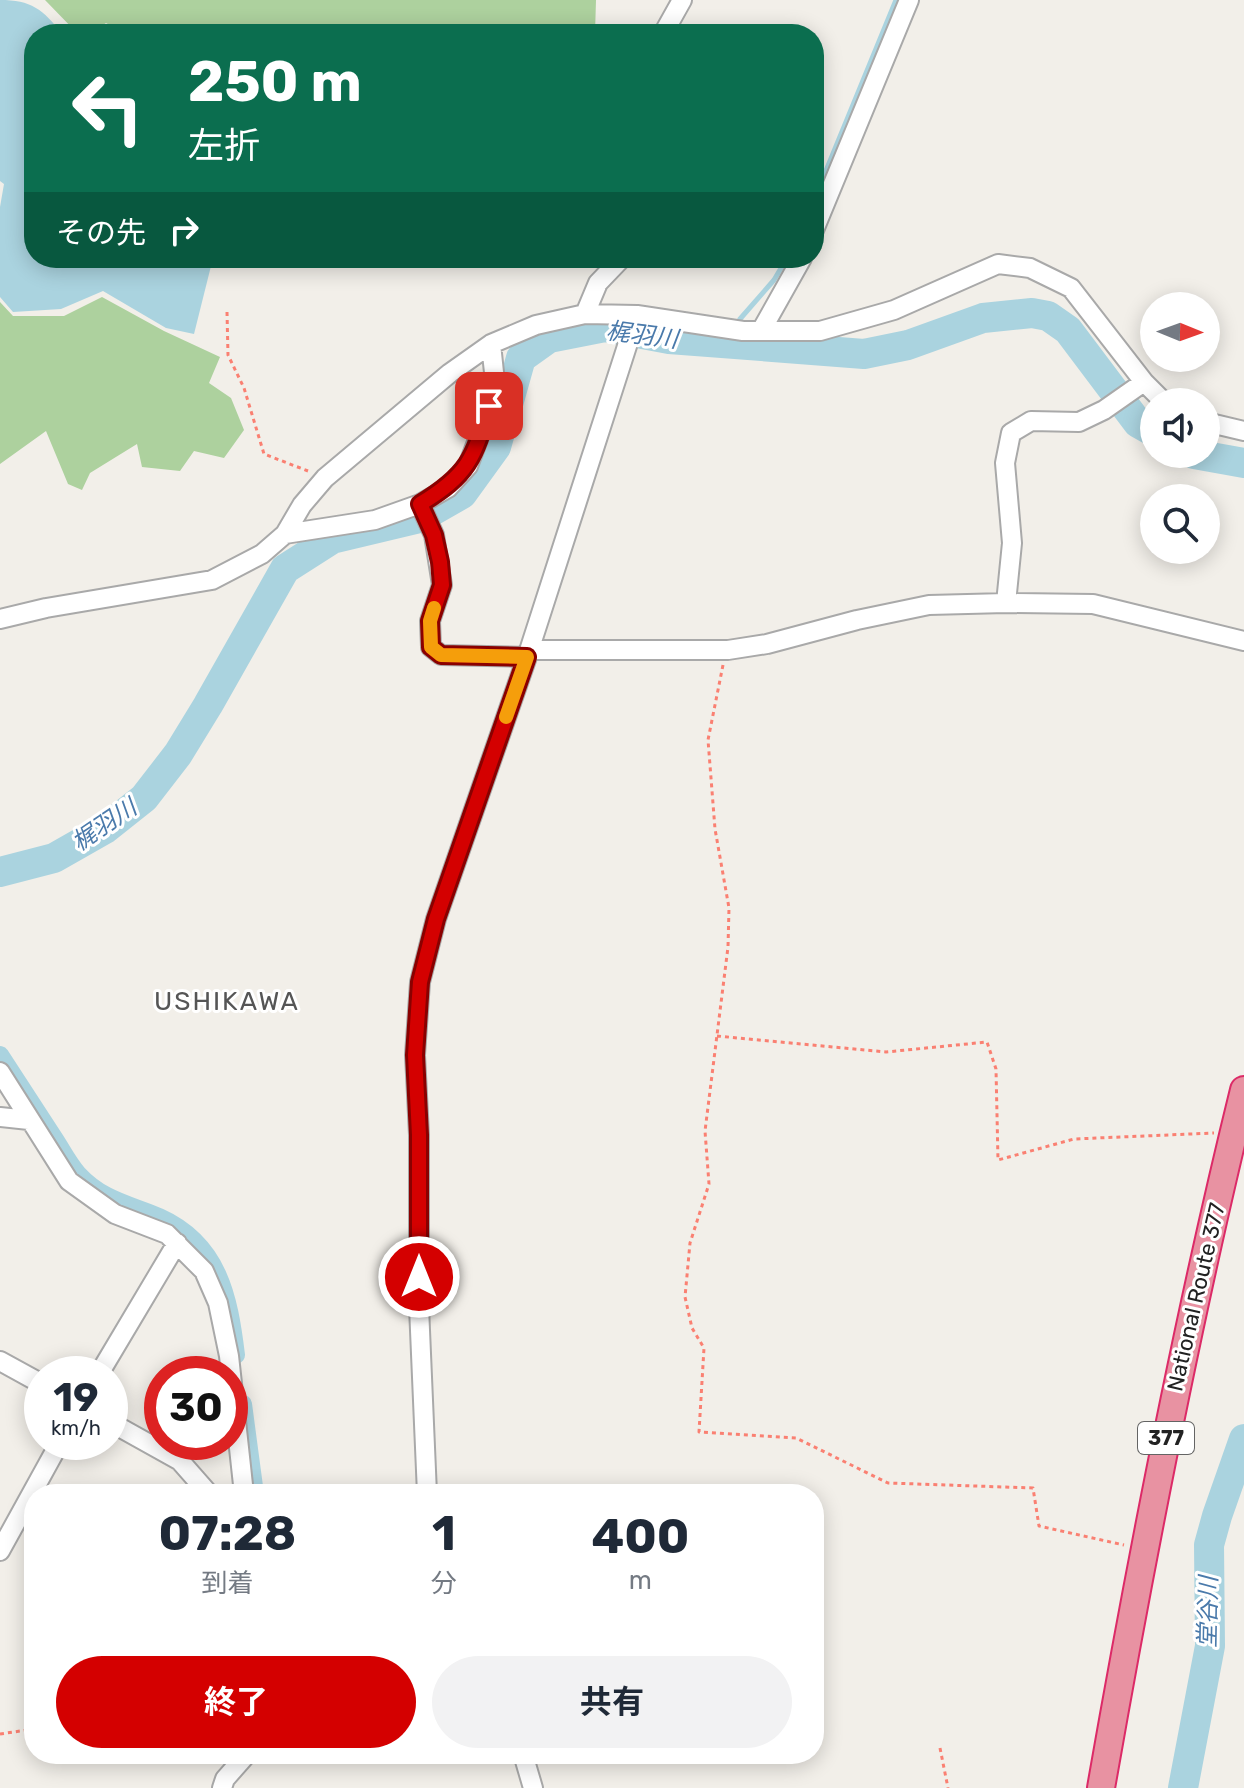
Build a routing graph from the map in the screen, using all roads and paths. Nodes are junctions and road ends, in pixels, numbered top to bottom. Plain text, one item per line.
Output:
1 (682, 0) edge
2 (909, 0) edge
3 (669, 24) edge
4 (824, 206) edge
5 (612, 268) edge
6 (796, 268) edge
7 (227, 312) dead end
8 (585, 314) junction
9 (636, 319) junction
10 (761, 331) junction
11 (491, 344) junction
12 (1139, 386) junction
13 (1142, 388) edge
14 (1220, 425) edge
15 (1244, 431) edge
16 (325, 478) junction
17 (421, 506) junction
18 (285, 534) junction
19 (1006, 603) junction
20 (0, 619) edge
21 (1244, 641) edge
22 (726, 650) junction
23 (528, 653) junction
24 (717, 1036) junction
25 (0, 1072) edge
26 (1244, 1090) edge
27 (0, 1117) edge
28 (29, 1120) junction
29 (1234, 1132) junction
30 (177, 1243) junction
31 (110, 1356) edge
32 (0, 1361) edge
33 (24, 1374) edge
34 (128, 1432) edge
35 (50, 1460) edge
36 (37, 1484) edge
37 (200, 1484) edge
38 (243, 1484) edge
39 (427, 1484) edge
40 (24, 1507) edge
41 (1143, 1550) junction
42 (0, 1551) edge
43 (24, 1730) edge
44 (0, 1734) edge
45 (940, 1748) dead end
46 (238, 1764) edge
47 (526, 1764) edge
48 (222, 1788) edge
49 (533, 1788) edge
50 (948, 1788) edge
51 (1101, 1788) edge

1 - 3 street
2 - 4 street
5 - 8 street
6 - 10 street
7 - 16 path
8 - 9 street
8 - 11 street
9 - 10 street
9 - 23 street
10 - 12 street
11 - 16 street
11 - 17 street
12 - 13 street
12 - 19 street
14 - 15 street
16 - 18 street
17 - 18 street
17 - 23 street
18 - 20 street
19 - 21 street
19 - 22 street
22 - 23 street
22 - 24 path
23 - 39 street
24 - 29 path
24 - 41 path
25 - 28 street
26 - 29 highway, National Route 377 / 377
27 - 28 street
28 - 30 street
29 - 41 highway, National Route 377 / 377
30 - 31 street
30 - 38 street
32 - 33 street
34 - 37 street
35 - 36 street
40 - 42 street
41 - 51 highway, National Route 377 / 377
43 - 44 path
45 - 50 path
46 - 48 street
47 - 49 street

